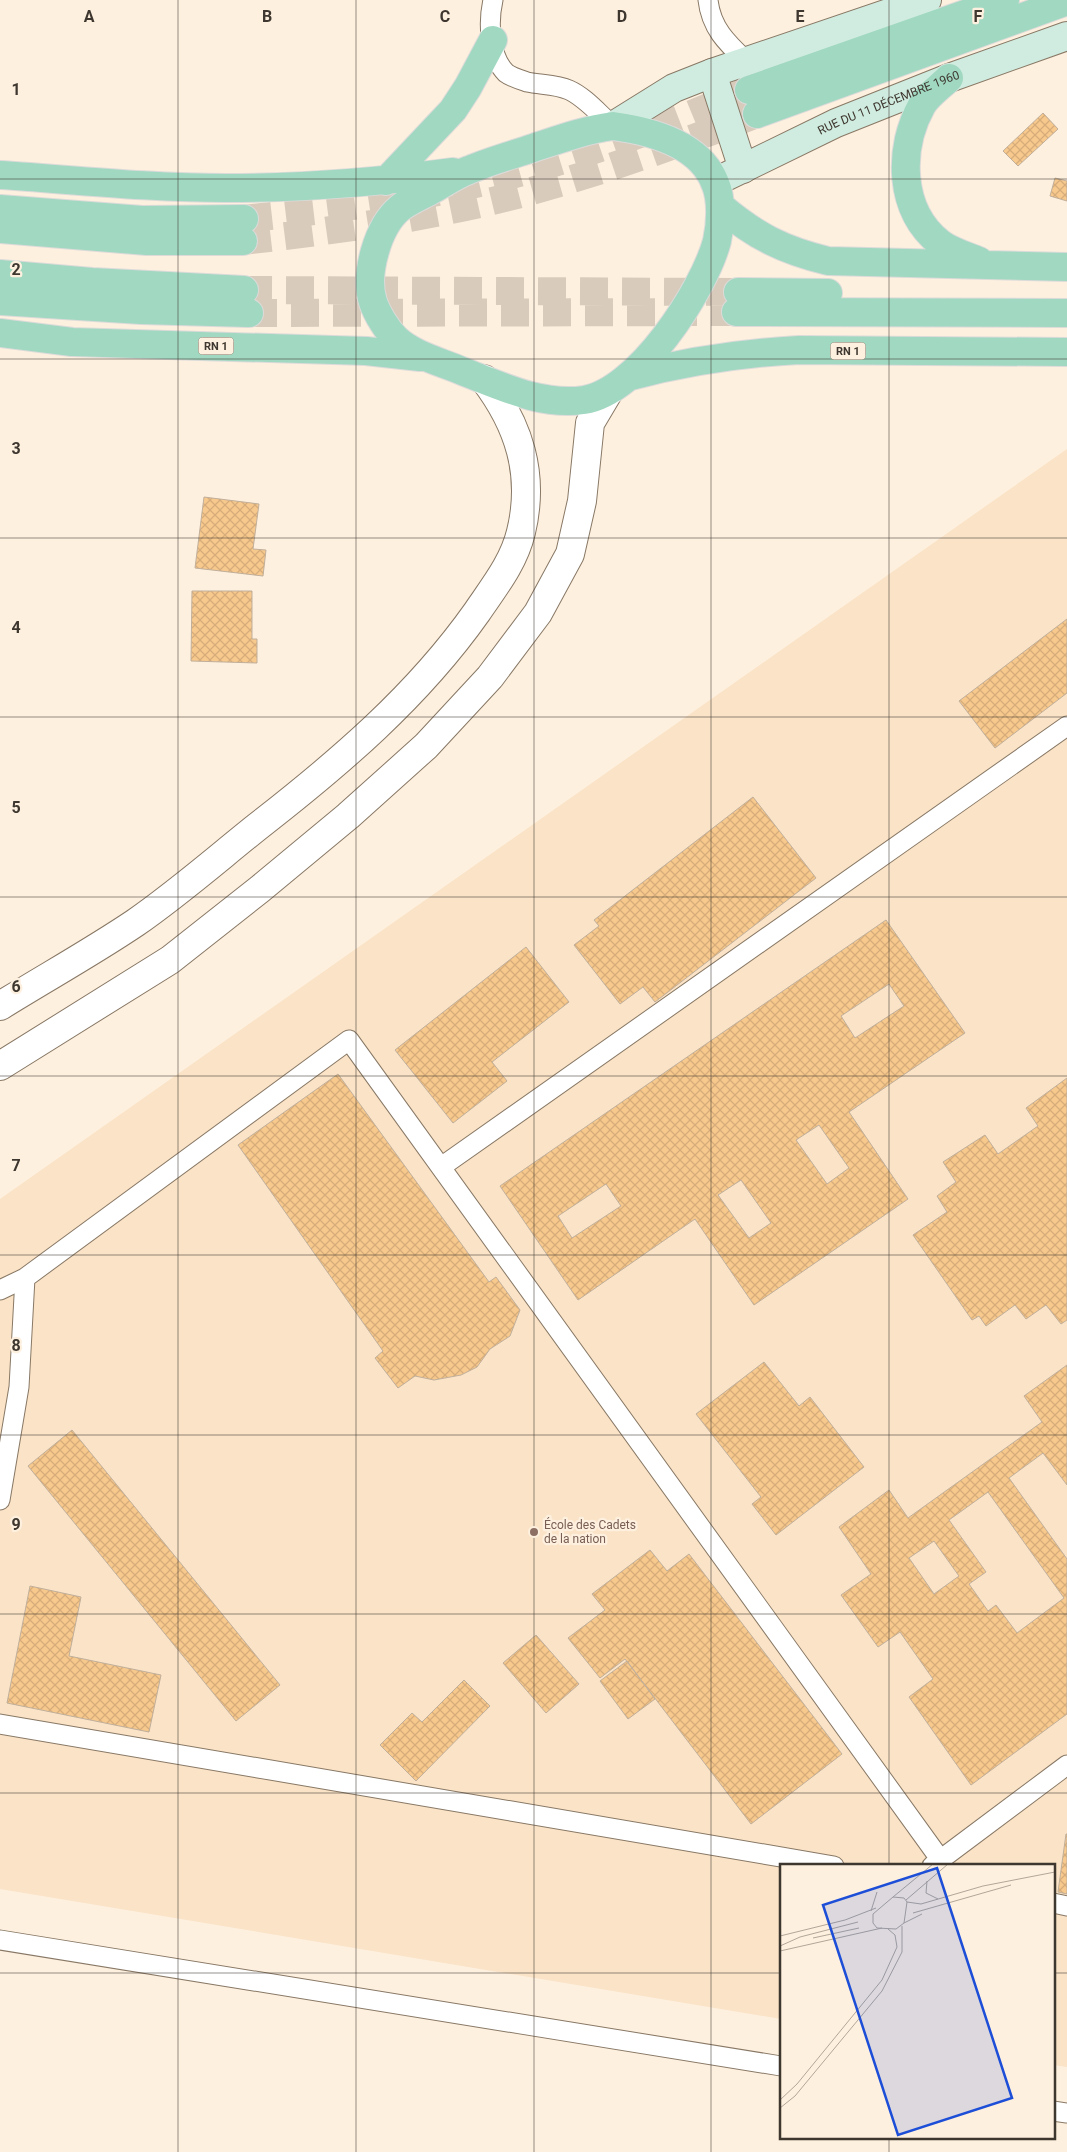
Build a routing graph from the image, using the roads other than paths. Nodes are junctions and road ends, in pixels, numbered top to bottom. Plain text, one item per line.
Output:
1 (494, 0) edge
2 (708, 0) edge
3 (927, 0) edge
4 (1005, 0) edge
5 (1067, 1) edge
6 (1067, 36) edge
7 (493, 40) junction
8 (746, 61) junction
9 (712, 73) junction
10 (949, 78) junction
11 (613, 126) junction
12 (743, 169) junction
13 (467, 170) junction
14 (0, 175) edge
15 (386, 181) junction
16 (718, 194) junction
17 (0, 209) edge
18 (0, 228) edge
19 (989, 266) junction
20 (1067, 267) edge
21 (0, 274) edge
22 (1067, 296) edge
23 (0, 301) edge
24 (1067, 314) edge
25 (0, 333) edge
26 (1067, 352) edge
27 (432, 359) junction
28 (631, 376) junction
29 (484, 380) junction
30 (609, 392) junction
31 (1067, 726) edge
32 (0, 1006) edge
33 (0, 1066) edge
34 (440, 1167) junction
35 (25, 1278) junction
36 (0, 1290) edge
37 (0, 1500) edge
38 (0, 1724) edge
39 (1067, 1765) edge
40 (936, 1862) edge
41 (822, 1864) edge
42 (1054, 1903) edge
43 (1067, 1906) edge
44 (0, 1940) edge
45 (780, 2066) edge
46 (1054, 2111) edge
47 (1067, 2113) edge

1 - 7 lane
2 - 8 lane
3 - 8 main road
4 - 5 main road
6 - 10 main road, RUE DU 11 DÉCEMBRE 1960
7 - 11 lane
7 - 15 main road
8 - 9 main road
9 - 11 main road
9 - 12 main road
10 - 12 main road, RUE DU 11 DÉCEMBRE 1960
10 - 19 main road
11 - 13 main road
11 - 16 main road
12 - 16 main road, RUE DU 11 DÉCEMBRE 1960
13 - 15 main road
13 - 27 main road
14 - 15 main road
16 - 19 main road
16 - 28 main road
17 - 18 main road
19 - 20 main road
21 - 23 main road
22 - 24 main road
25 - 27 main road, RN 1
26 - 28 main road, RN 1
27 - 29 main road
28 - 30 main road
29 - 30 main road
29 - 32 street
30 - 33 street
31 - 34 lane
34 - 35 lane
34 - 40 lane
35 - 36 lane
35 - 37 lane
38 - 41 lane
39 - 40 lane
42 - 43 lane
44 - 45 lane
46 - 47 lane

